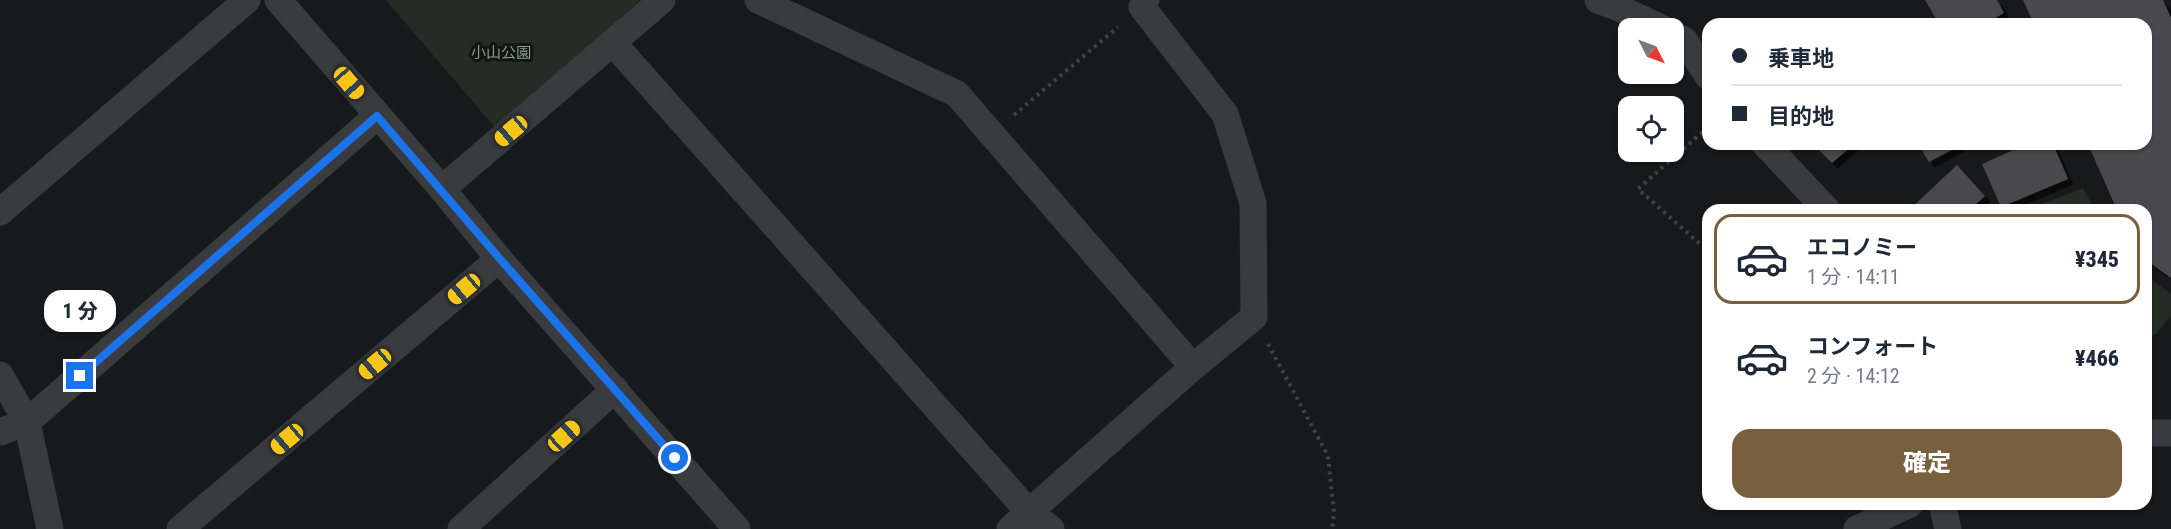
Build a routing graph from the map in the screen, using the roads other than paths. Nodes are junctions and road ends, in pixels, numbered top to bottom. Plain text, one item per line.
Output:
1 (247, 0) edge
2 (278, 0) edge
3 (662, 0) edge
4 (758, 0) edge
5 (1598, 0) edge
6 (1144, 4) edge
7 (1640, 18) edge
8 (1684, 40) edge
9 (613, 43) junction
10 (1702, 67) edge
11 (377, 116) junction
12 (1771, 150) edge
13 (442, 189) junction
14 (1821, 204) edge
15 (0, 212) edge
16 (500, 259) junction
17 (1193, 367) junction
18 (0, 375) edge
19 (615, 389) junction
20 (27, 422) junction
21 (0, 432) edge
22 (2152, 433) edge
23 (2171, 433) edge
24 (1897, 510) edge
25 (1943, 510) edge
26 (1019, 520) edge
27 (735, 528) edge
28 (50, 529) edge
29 (180, 529) edge
30 (461, 529) edge
31 (1051, 529) edge
32 (1857, 529) edge
33 (1948, 529) edge

1 - 15 street
2 - 11 street
3 - 9 street
4 - 17 street
5 - 7 street
6 - 17 street
8 - 10 street
9 - 13 street
9 - 26 street
11 - 13 street
11 - 20 street
12 - 14 street
13 - 16 street
16 - 19 street
16 - 29 street
17 - 26 street
18 - 20 street
19 - 27 street
19 - 30 street
20 - 21 street
20 - 28 street
22 - 23 street
24 - 32 street
25 - 33 street
26 - 31 street

